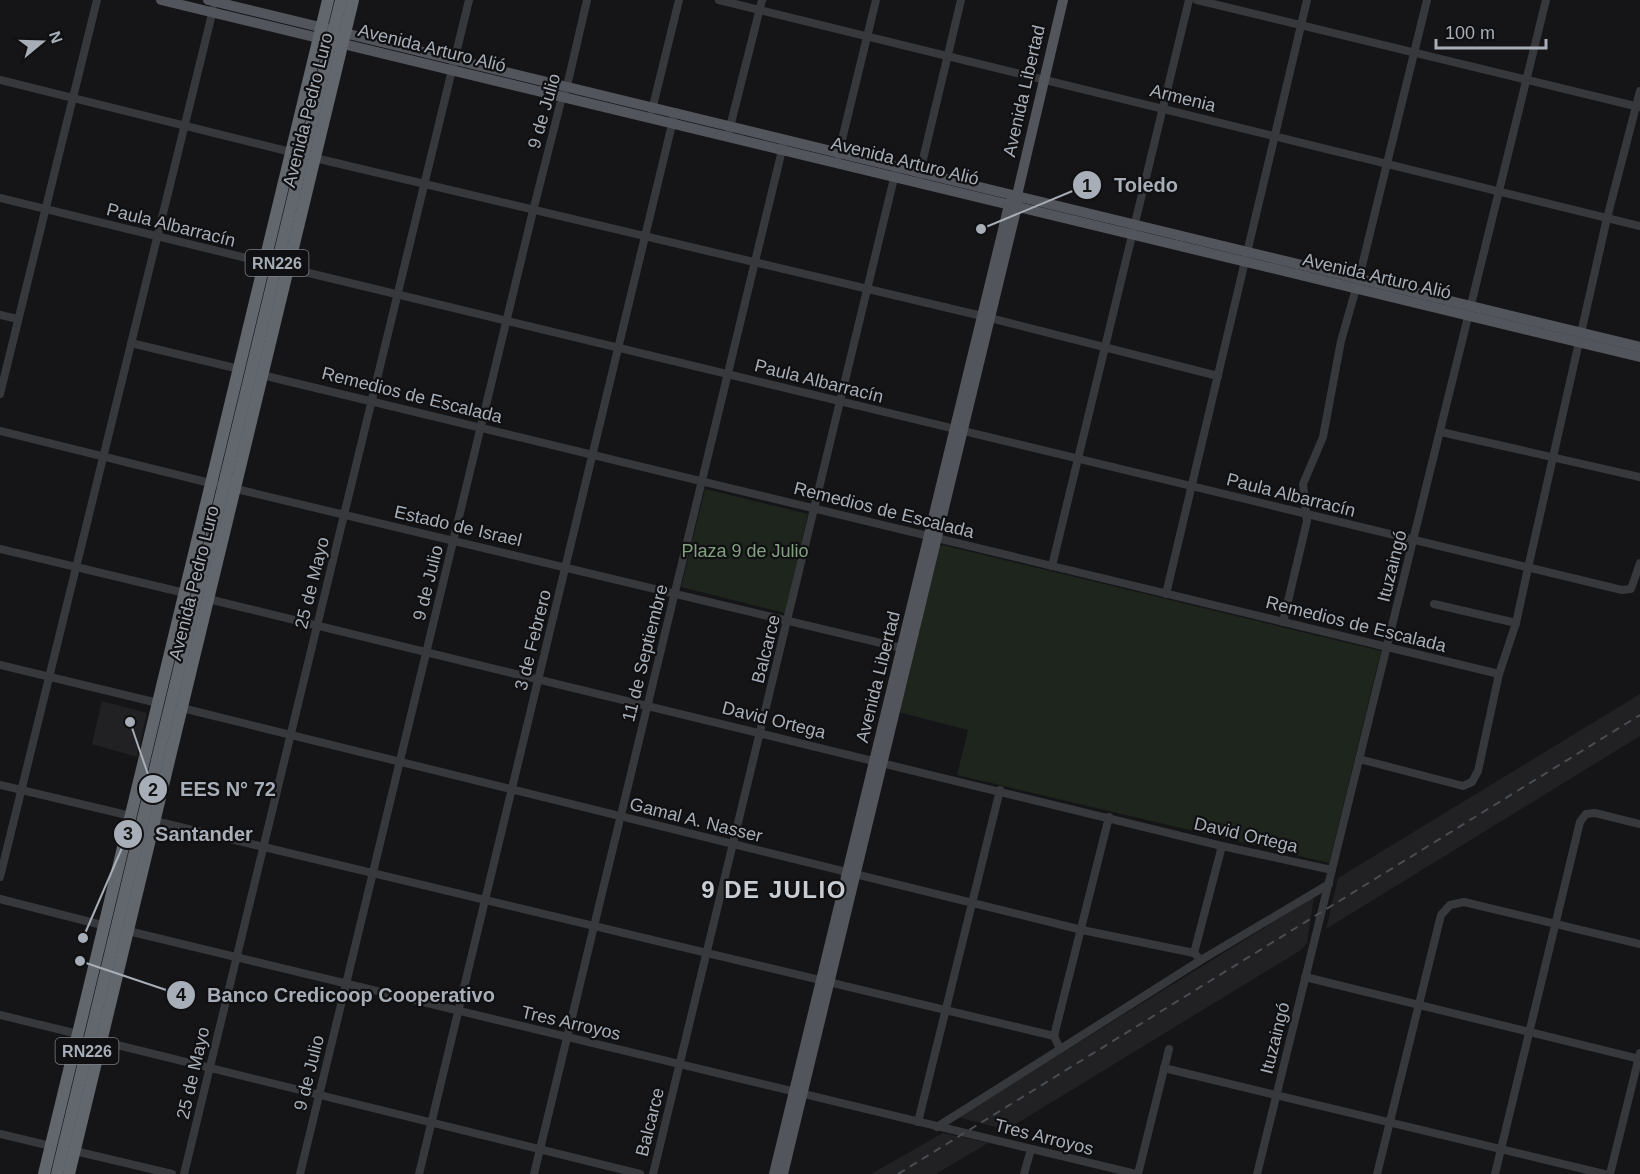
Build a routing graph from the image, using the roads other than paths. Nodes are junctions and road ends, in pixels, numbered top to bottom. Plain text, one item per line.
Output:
1 (97, 0) edge
2 (161, 0) edge
3 (328, 0) edge
4 (341, 0) edge
5 (353, 0) edge
6 (469, 0) edge
7 (587, 0) edge
8 (680, 0) edge
9 (719, 0) edge
10 (762, 0) edge
11 (876, 0) edge
12 (961, 0) edge
13 (1063, 0) edge
14 (1189, 0) edge
15 (1197, 0) edge
16 (1307, 0) edge
17 (1427, 0) edge
18 (1546, 0) edge
19 (213, 3) edge
20 (759, 10) junction
21 (1300, 26) junction
22 (332, 35) junction
23 (867, 36) junction
24 (1415, 53) junction
25 (948, 56) junction
26 (454, 65) junction
27 (1043, 79) junction
28 (1527, 79) junction
29 (0, 80) edge
30 (567, 86) junction
31 (1640, 91) edge
32 (562, 97) junction
33 (72, 98) junction
34 (1638, 107) edge
35 (1163, 109) junction
36 (651, 112) junction
37 (674, 118) junction
38 (183, 126) junction
39 (729, 131) junction
40 (1275, 136) junction
41 (783, 144) junction
42 (291, 152) junction
43 (838, 157) junction
44 (315, 158) junction
45 (1388, 163) junction
46 (896, 171) junction
47 (918, 177) junction
48 (424, 186) junction
49 (1500, 191) junction
50 (0, 198) edge
51 (1015, 199) junction
52 (45, 209) junction
53 (533, 212) junction
54 (1607, 218) junction
55 (1640, 226) edge
56 (1133, 229) junction
57 (156, 236) junction
58 (645, 238) junction
59 (1245, 257) junction
60 (755, 263) junction
61 (276, 266) junction
62 (1358, 283) junction
63 (869, 291) junction
64 (398, 295) junction
65 (1471, 311) junction
66 (0, 315) edge
67 (986, 317) junction
68 (18, 319) junction
69 (506, 321) junction
70 (1580, 337) junction
71 (131, 343) junction
72 (1640, 347) edge
73 (619, 348) junction
74 (1105, 349) junction
75 (1640, 357) edge
76 (239, 369) junction
77 (728, 374) junction
78 (262, 375) junction
79 (1218, 376) junction
80 (0, 394) edge
81 (372, 401) junction
82 (842, 402) junction
83 (481, 428) junction
84 (959, 430) junction
85 (0, 431) edge
86 (1441, 432) junction
87 (593, 455) junction
88 (103, 456) junction
89 (1553, 458) junction
90 (1078, 459) junction
91 (1640, 477) edge
92 (701, 481) junction
93 (223, 486) junction
94 (1192, 486) junction
95 (816, 509) junction
96 (1307, 514) junction
97 (344, 515) junction
98 (933, 537) junction
99 (454, 540) junction
100 (1414, 540) junction
101 (0, 549) edge
102 (1640, 562) edge
103 (1052, 566) junction
104 (75, 567) junction
105 (566, 567) junction
106 (1528, 568) junction
107 (185, 593) junction
108 (675, 594) junction
109 (1166, 594) junction
110 (208, 598) junction
111 (1434, 604) dead end
112 (788, 621) junction
113 (1283, 622) junction
114 (1516, 623) junction
115 (317, 625) junction
116 (1388, 647) junction
117 (906, 649) junction
118 (427, 652) junction
119 (0, 665) edge
120 (1499, 674) junction
121 (49, 677) junction
122 (539, 679) junction
123 (158, 703) junction
124 (648, 705) junction
125 (182, 708) junction
126 (761, 732) junction
127 (291, 735) junction
128 (1359, 759) junction
129 (878, 761) junction
130 (400, 762) junction
131 (0, 785) edge
132 (21, 790) junction
133 (512, 790) junction
134 (1000, 790) junction
135 (131, 816) junction
136 (620, 816) junction
137 (1109, 817) junction
138 (155, 821) junction
139 (1640, 824) edge
140 (734, 844) junction
141 (264, 846) junction
142 (1222, 846) junction
143 (1332, 870) junction
144 (373, 873) junction
145 (851, 873) junction
146 (0, 878) edge
147 (1329, 884) junction
148 (485, 899) junction
149 (0, 900) edge
150 (973, 901) junction
151 (1557, 923) junction
152 (594, 925) junction
153 (116, 928) junction
154 (1082, 930) junction
155 (1640, 944) edge
156 (707, 952) junction
157 (1194, 953) junction
158 (235, 957) junction
159 (1201, 960) junction
160 (1305, 977) junction
161 (825, 981) junction
162 (346, 985) junction
163 (1419, 1005) junction
164 (944, 1011) junction
165 (458, 1012) junction
166 (0, 1015) edge
167 (1531, 1033) junction
168 (78, 1034) junction
169 (1054, 1036) junction
170 (567, 1038) junction
171 (101, 1041) junction
172 (1060, 1049) junction
173 (1169, 1049) dead end
174 (1639, 1057) edge
175 (680, 1065) junction
176 (210, 1068) junction
177 (1164, 1068) junction
178 (798, 1093) junction
179 (320, 1095) junction
180 (1276, 1096) junction
181 (431, 1122) junction
182 (918, 1122) junction
183 (1390, 1123) junction
184 (937, 1127) junction
185 (0, 1134) edge
186 (51, 1146) junction
187 (540, 1149) junction
188 (1031, 1149) junction
189 (75, 1150) junction
190 (1501, 1150) junction
191 (44, 1174) edge
192 (57, 1174) edge
193 (69, 1174) edge
194 (172, 1174) edge
195 (184, 1174) edge
196 (300, 1174) edge
197 (419, 1174) edge
198 (534, 1174) edge
199 (640, 1174) edge
200 (653, 1174) edge
201 (774, 1174) edge
202 (783, 1174) edge
203 (1024, 1174) edge
204 (1137, 1174) edge
205 (1257, 1174) edge
206 (1377, 1174) edge
207 (1496, 1174) edge
208 (1604, 1174) edge
209 (1610, 1174) edge

1 - 33 street
2 - 19 main road, Avenida Arturo Alió
3 - 22 highway, Avenida Pedro Luro
4 - 22 highway, Avenida Pedro Luro / RN226
5 - 22 highway, Avenida Pedro Luro
6 - 26 street, 25 de Mayo
7 - 30 street, 9 de Julio
8 - 36 street
9 - 20 street, Armenia
10 - 20 street
11 - 23 street
12 - 25 street
13 - 27 main road, Avenida Libertad
14 - 35 street
15 - 21 street
16 - 21 street
17 - 24 street
18 - 28 street, Ituzaingó
19 - 22 main road, Avenida Arturo Alió
19 - 38 street
20 - 23 street, Armenia
20 - 39 street
21 - 24 street
21 - 40 street
22 - 26 main road, Avenida Arturo Alió
22 - 42 highway, Avenida Pedro Luro
22 - 44 highway, Avenida Pedro Luro
22 - 61 highway, Avenida Pedro Luro / RN226
23 - 25 street, Armenia
23 - 43 street
24 - 28 street
24 - 45 street
25 - 27 street, Armenia
25 - 47 street
26 - 30 main road, Avenida Arturo Alió
26 - 32 main road, Avenida Arturo Alió
26 - 48 street, 25 de Mayo
27 - 35 street, Armenia
27 - 51 main road, Avenida Libertad
28 - 34 street
28 - 49 street, Ituzaingó
29 - 33 street
30 - 32 street, 9 de Julio
30 - 36 main road, Avenida Arturo Alió
31 - 34 street
32 - 36 main road, Avenida Arturo Alió
32 - 53 street, 9 de Julio
33 - 38 street
33 - 52 street
34 - 54 street
35 - 40 street, Armenia
35 - 56 street
36 - 37 main road, Avenida Arturo Alió
37 - 39 main road, Avenida Arturo Alió
37 - 58 street, 3 de Febrero
38 - 42 street
38 - 57 street
39 - 41 main road, Avenida Arturo Alió
40 - 45 street, Armenia
40 - 59 street
41 - 43 main road, Avenida Arturo Alió
41 - 60 street, 11 de Septiembre
42 - 61 highway, Avenida Pedro Luro
43 - 46 main road, Avenida Arturo Alió
44 - 48 street
44 - 61 highway, Avenida Pedro Luro
45 - 49 street, Armenia
45 - 62 street
46 - 47 main road, Avenida Arturo Alió
46 - 63 street, Balcarce
47 - 51 main road, Avenida Arturo Alió
48 - 53 street
48 - 64 street, 25 de Mayo
49 - 54 street, Armenia
49 - 65 street, Ituzaingó
50 - 52 street, Paula Albarracín
51 - 56 main road, Avenida Arturo Alió
51 - 67 main road, Avenida Libertad
52 - 57 street, Paula Albarracín
52 - 68 street
53 - 58 street
53 - 69 street, 9 de Julio
54 - 55 street, Armenia
54 - 70 street
56 - 59 main road, Avenida Arturo Alió
56 - 74 street
57 - 61 street, Paula Albarracín
57 - 71 street
58 - 60 street
58 - 73 street, 3 de Febrero
59 - 62 main road, Avenida Arturo Alió
59 - 79 street
60 - 63 street
60 - 77 street, 11 de Septiembre
61 - 64 street, Paula Albarracín
61 - 76 highway, Avenida Pedro Luro
61 - 78 highway, Avenida Pedro Luro
61 - 93 highway, Avenida Pedro Luro / RN226
62 - 65 main road, Avenida Arturo Alió
62 - 96 street
63 - 67 street
63 - 82 street, Balcarce
64 - 69 street, Paula Albarracín
64 - 81 street, 25 de Mayo
65 - 70 main road, Avenida Arturo Alió
65 - 86 street, Ituzaingó
66 - 68 street
67 - 74 street
67 - 84 main road, Avenida Libertad
68 - 80 street
69 - 73 street, Paula Albarracín
69 - 83 street, 9 de Julio
70 - 72 main road, Avenida Arturo Alió
70 - 75 main road, Avenida Arturo Alió
70 - 89 street
71 - 76 street
71 - 88 street
73 - 77 street, Paula Albarracín
73 - 87 street, 3 de Febrero
74 - 79 street
74 - 90 street
76 - 93 highway, Avenida Pedro Luro
77 - 82 street, Paula Albarracín
77 - 92 street, 11 de Septiembre
78 - 81 street, Remedios de Escalada
78 - 93 highway, Avenida Pedro Luro
79 - 94 street
81 - 83 street, Remedios de Escalada
81 - 97 street, 25 de Mayo
82 - 84 street, Paula Albarracín
82 - 95 street, Balcarce
83 - 87 street, Remedios de Escalada
83 - 99 street, 9 de Julio
84 - 90 street, Paula Albarracín
84 - 98 main road, Avenida Libertad
85 - 88 street, Estado de Israel
86 - 89 street
86 - 100 street, Ituzaingó
87 - 92 street, Remedios de Escalada
87 - 105 street, 3 de Febrero
88 - 93 street, Estado de Israel
88 - 104 street
89 - 91 street
89 - 106 street
90 - 94 street, Paula Albarracín
90 - 103 street
92 - 95 street, Remedios de Escalada
92 - 108 street, 11 de Septiembre
93 - 97 street, Estado de Israel
93 - 107 highway, Avenida Pedro Luro
93 - 110 highway, Avenida Pedro Luro
93 - 153 highway, Avenida Pedro Luro / RN226
94 - 96 street, Paula Albarracín
94 - 109 street
95 - 98 street, Remedios de Escalada
95 - 112 street, Balcarce
96 - 100 street, Paula Albarracín
96 - 113 street
97 - 99 street, Estado de Israel
97 - 115 street, 25 de Mayo
98 - 103 street, Remedios de Escalada
98 - 117 main road, Avenida Libertad
99 - 105 street, Estado de Israel
99 - 118 street, 9 de Julio
100 - 106 street, Paula Albarracín
100 - 116 street, Ituzaingó
101 - 104 street
102 - 106 street, Paula Albarracín
103 - 109 street, Remedios de Escalada
104 - 107 street
104 - 121 street
105 - 108 street, Estado de Israel
105 - 122 street, 3 de Febrero
106 - 114 street
107 - 123 highway, Avenida Pedro Luro
108 - 112 street, Estado de Israel
108 - 124 street, 11 de Septiembre
109 - 113 street, Remedios de Escalada
110 - 115 street, David Ortega
110 - 125 highway, Avenida Pedro Luro
111 - 114 street
112 - 117 street, Estado de Israel
112 - 126 street, Balcarce
113 - 116 street, Remedios de Escalada
114 - 120 street
115 - 118 street, David Ortega
115 - 127 street, 25 de Mayo
116 - 120 street, Remedios de Escalada
116 - 128 street, Ituzaingó
117 - 129 main road, Avenida Libertad
118 - 122 street, David Ortega
118 - 130 street, 9 de Julio
119 - 121 street
120 - 128 street
121 - 123 street
121 - 132 street
122 - 124 street, David Ortega
122 - 133 street, 3 de Febrero
123 - 135 highway, Avenida Pedro Luro
124 - 126 street, David Ortega
124 - 136 street, 11 de Septiembre
125 - 127 street, Gamal A. Nasser
125 - 138 highway, Avenida Pedro Luro
126 - 129 street, David Ortega
126 - 140 street, Balcarce
127 - 130 street, Gamal A. Nasser
127 - 141 street, 25 de Mayo
128 - 143 street, Ituzaingó
129 - 134 street, David Ortega
129 - 145 main road, Avenida Libertad
130 - 133 street, Gamal A. Nasser
130 - 144 street, 9 de Julio
131 - 132 street
132 - 135 street
132 - 146 street
133 - 136 street, Gamal A. Nasser
133 - 148 street, 3 de Febrero
134 - 137 street, David Ortega
134 - 150 street
135 - 153 highway, Avenida Pedro Luro
136 - 140 street, Gamal A. Nasser
136 - 152 street, 11 de Septiembre
137 - 142 street, David Ortega
137 - 154 street
138 - 141 street
138 - 153 highway, Avenida Pedro Luro
139 - 151 street
140 - 145 street, Gamal A. Nasser
140 - 156 street, Balcarce
141 - 144 street
141 - 158 street, 25 de Mayo
142 - 143 street, David Ortega
142 - 157 street
143 - 147 street, Ituzaingó
144 - 148 street
144 - 162 street, 9 de Julio
145 - 150 street, Gamal A. Nasser
145 - 161 main road, Avenida Libertad
147 - 159 street
147 - 160 street, Ituzaingó
148 - 152 street
148 - 165 street, 3 de Febrero
149 - 153 street, Tres Arroyos
150 - 154 street, Gamal A. Nasser
150 - 164 street
151 - 155 street
151 - 163 street
151 - 167 street
152 - 156 street
152 - 170 street, 11 de Septiembre
153 - 158 street, Tres Arroyos
153 - 168 highway, Avenida Pedro Luro
153 - 171 highway, Avenida Pedro Luro
153 - 192 highway, Avenida Pedro Luro / RN226
154 - 157 street, Gamal A. Nasser
154 - 169 street
156 - 161 street
156 - 175 street, Balcarce
157 - 159 street
158 - 162 street, Tres Arroyos
158 - 176 street, 25 de Mayo
159 - 172 street
160 - 163 street
160 - 180 street, Ituzaingó
161 - 164 street
161 - 178 main road, Avenida Libertad
162 - 165 street, Tres Arroyos
162 - 179 street, 9 de Julio
163 - 167 street
163 - 183 street
164 - 169 street
164 - 182 street
165 - 170 street, Tres Arroyos
165 - 181 street, 3 de Febrero
166 - 168 street
167 - 174 street
167 - 190 street
168 - 186 highway, Avenida Pedro Luro
169 - 172 street
170 - 175 street, Tres Arroyos
170 - 187 street, 11 de Septiembre
171 - 176 street
171 - 189 highway, Avenida Pedro Luro
172 - 184 street
173 - 177 street
174 - 209 street
175 - 178 street, Tres Arroyos
175 - 200 street, Balcarce
176 - 179 street
176 - 195 street, 25 de Mayo
177 - 180 street
177 - 204 street
178 - 182 street, Tres Arroyos
178 - 201 main road, Avenida Libertad
178 - 202 main road, Avenida Libertad
179 - 181 street
179 - 196 street, 9 de Julio
180 - 183 street
180 - 205 street, Ituzaingó
181 - 187 street
181 - 197 street, 3 de Febrero
182 - 184 street, Tres Arroyos
183 - 190 street
183 - 206 street
184 - 188 street, Tres Arroyos
185 - 186 street
186 - 191 highway, Avenida Pedro Luro
187 - 198 street, 11 de Septiembre
187 - 199 street
188 - 203 street
188 - 204 street, Tres Arroyos
189 - 193 highway, Avenida Pedro Luro
189 - 194 street
190 - 207 street
190 - 208 street

